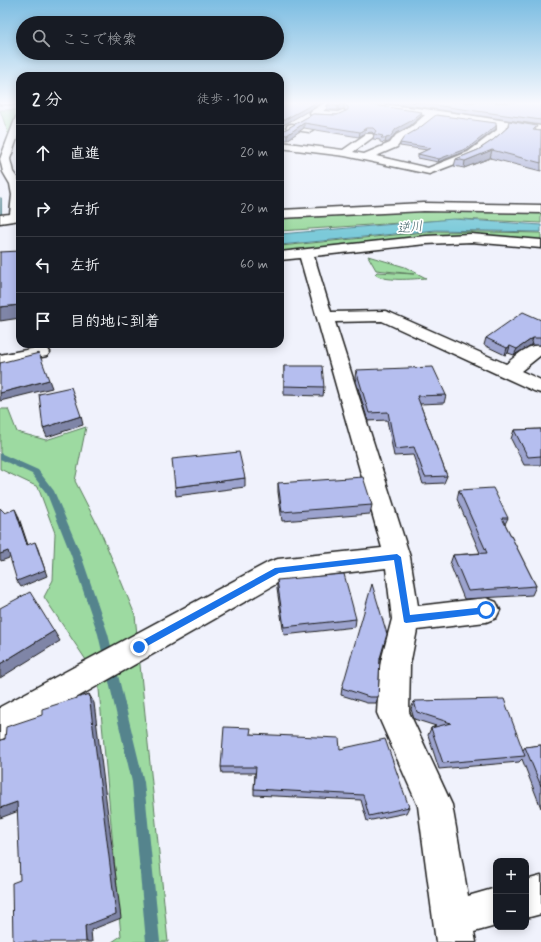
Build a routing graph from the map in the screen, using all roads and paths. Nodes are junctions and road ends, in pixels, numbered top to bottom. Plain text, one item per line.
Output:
1 (9, 146) edge
2 (288, 146) edge
3 (355, 146) edge
4 (392, 146) edge
5 (484, 146) edge
6 (345, 153) junction
7 (366, 157) junction
8 (5, 179) edge
9 (16, 184) edge
10 (541, 209) edge
11 (284, 214) edge
12 (16, 217) edge
13 (4, 218) edge
14 (541, 244) edge
15 (306, 254) junction
16 (284, 256) edge
17 (325, 317) junction
18 (536, 350) dead end
19 (41, 352) dead end
20 (0, 360) edge
21 (508, 372) junction
22 (541, 387) edge
23 (397, 557) junction
24 (486, 610) dead end
25 (406, 619) junction
26 (0, 724) edge
27 (541, 895) edge
28 (529, 898) edge
29 (493, 909) edge
30 (454, 930) edge

1 - 8 street
2 - 6 street
3 - 6 street
4 - 7 street
5 - 7 street
6 - 7 street
8 - 9 street
10 - 11 street
12 - 13 street
14 - 15 street
15 - 16 street
15 - 17 street
17 - 21 street
17 - 23 street
18 - 21 street
19 - 20 street
21 - 22 street
23 - 25 street
23 - 26 street
24 - 25 street
25 - 30 street
27 - 28 street
29 - 30 street

